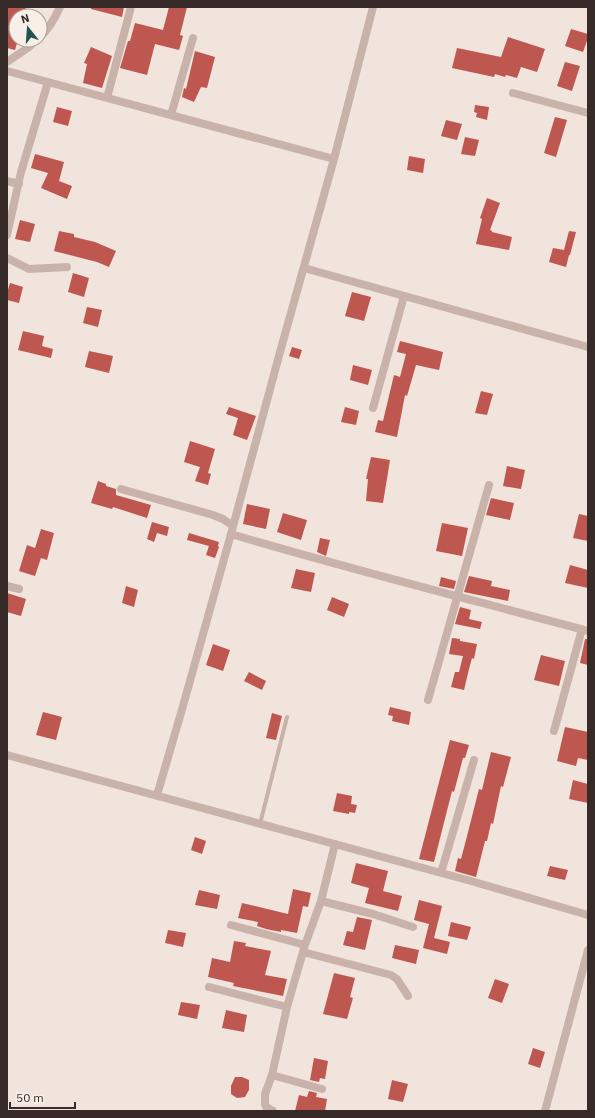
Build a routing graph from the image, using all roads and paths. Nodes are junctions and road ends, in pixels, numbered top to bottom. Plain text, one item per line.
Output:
1 (60, 7) edge
2 (131, 7) edge
3 (373, 7) edge
4 (48, 28) edge
5 (193, 38) dead end
6 (28, 48) edge
7 (7, 62) edge
8 (7, 71) edge
9 (48, 82) junction
10 (513, 93) dead end
11 (107, 98) junction
12 (588, 113) edge
13 (171, 115) junction
14 (334, 159) junction
15 (7, 181) edge
16 (18, 184) junction
17 (7, 235) edge
18 (7, 258) edge
19 (67, 267) dead end
20 (304, 268) junction
21 (404, 296) junction
22 (588, 347) edge
23 (374, 408) dead end
24 (489, 485) dead end
25 (121, 489) dead end
26 (232, 530) junction
27 (7, 586) edge
28 (19, 589) dead end
29 (457, 595) junction
30 (585, 630) edge
31 (428, 700) dead end
32 (287, 717) dead end
33 (554, 731) dead end
34 (7, 754) edge
35 (474, 760) dead end
36 (157, 795) junction
37 (260, 824) junction
38 (335, 844) junction
39 (442, 873) junction
40 (320, 901) junction
41 (588, 915) edge
42 (231, 925) dead end
43 (413, 927) dead end
44 (304, 949) junction
45 (588, 950) edge
46 (584, 978) edge
47 (210, 986) dead end
48 (408, 996) dead end
49 (287, 1007) junction
50 (272, 1075) junction
51 (322, 1089) dead end
52 (273, 1111) edge
53 (545, 1111) edge

1 - 4 street
2 - 11 street
3 - 14 street
5 - 13 street
6 - 7 street
8 - 9 street
9 - 11 street
9 - 16 street
10 - 12 street
11 - 13 street
13 - 14 street
14 - 20 street
15 - 16 street
16 - 17 street
18 - 19 street
20 - 21 street
20 - 26 street
21 - 22 street
21 - 23 street
24 - 29 street
25 - 26 street
26 - 29 street
26 - 36 street
27 - 28 street
29 - 30 street
29 - 31 street
30 - 33 street
32 - 37 lane
34 - 36 street
35 - 39 street
36 - 37 street
37 - 38 street
38 - 39 street
38 - 40 street
39 - 41 street
40 - 43 street
40 - 44 street
42 - 44 street
44 - 48 street
44 - 49 street
45 - 46 street
46 - 53 street
47 - 49 street
49 - 50 street
50 - 51 street
50 - 52 street

